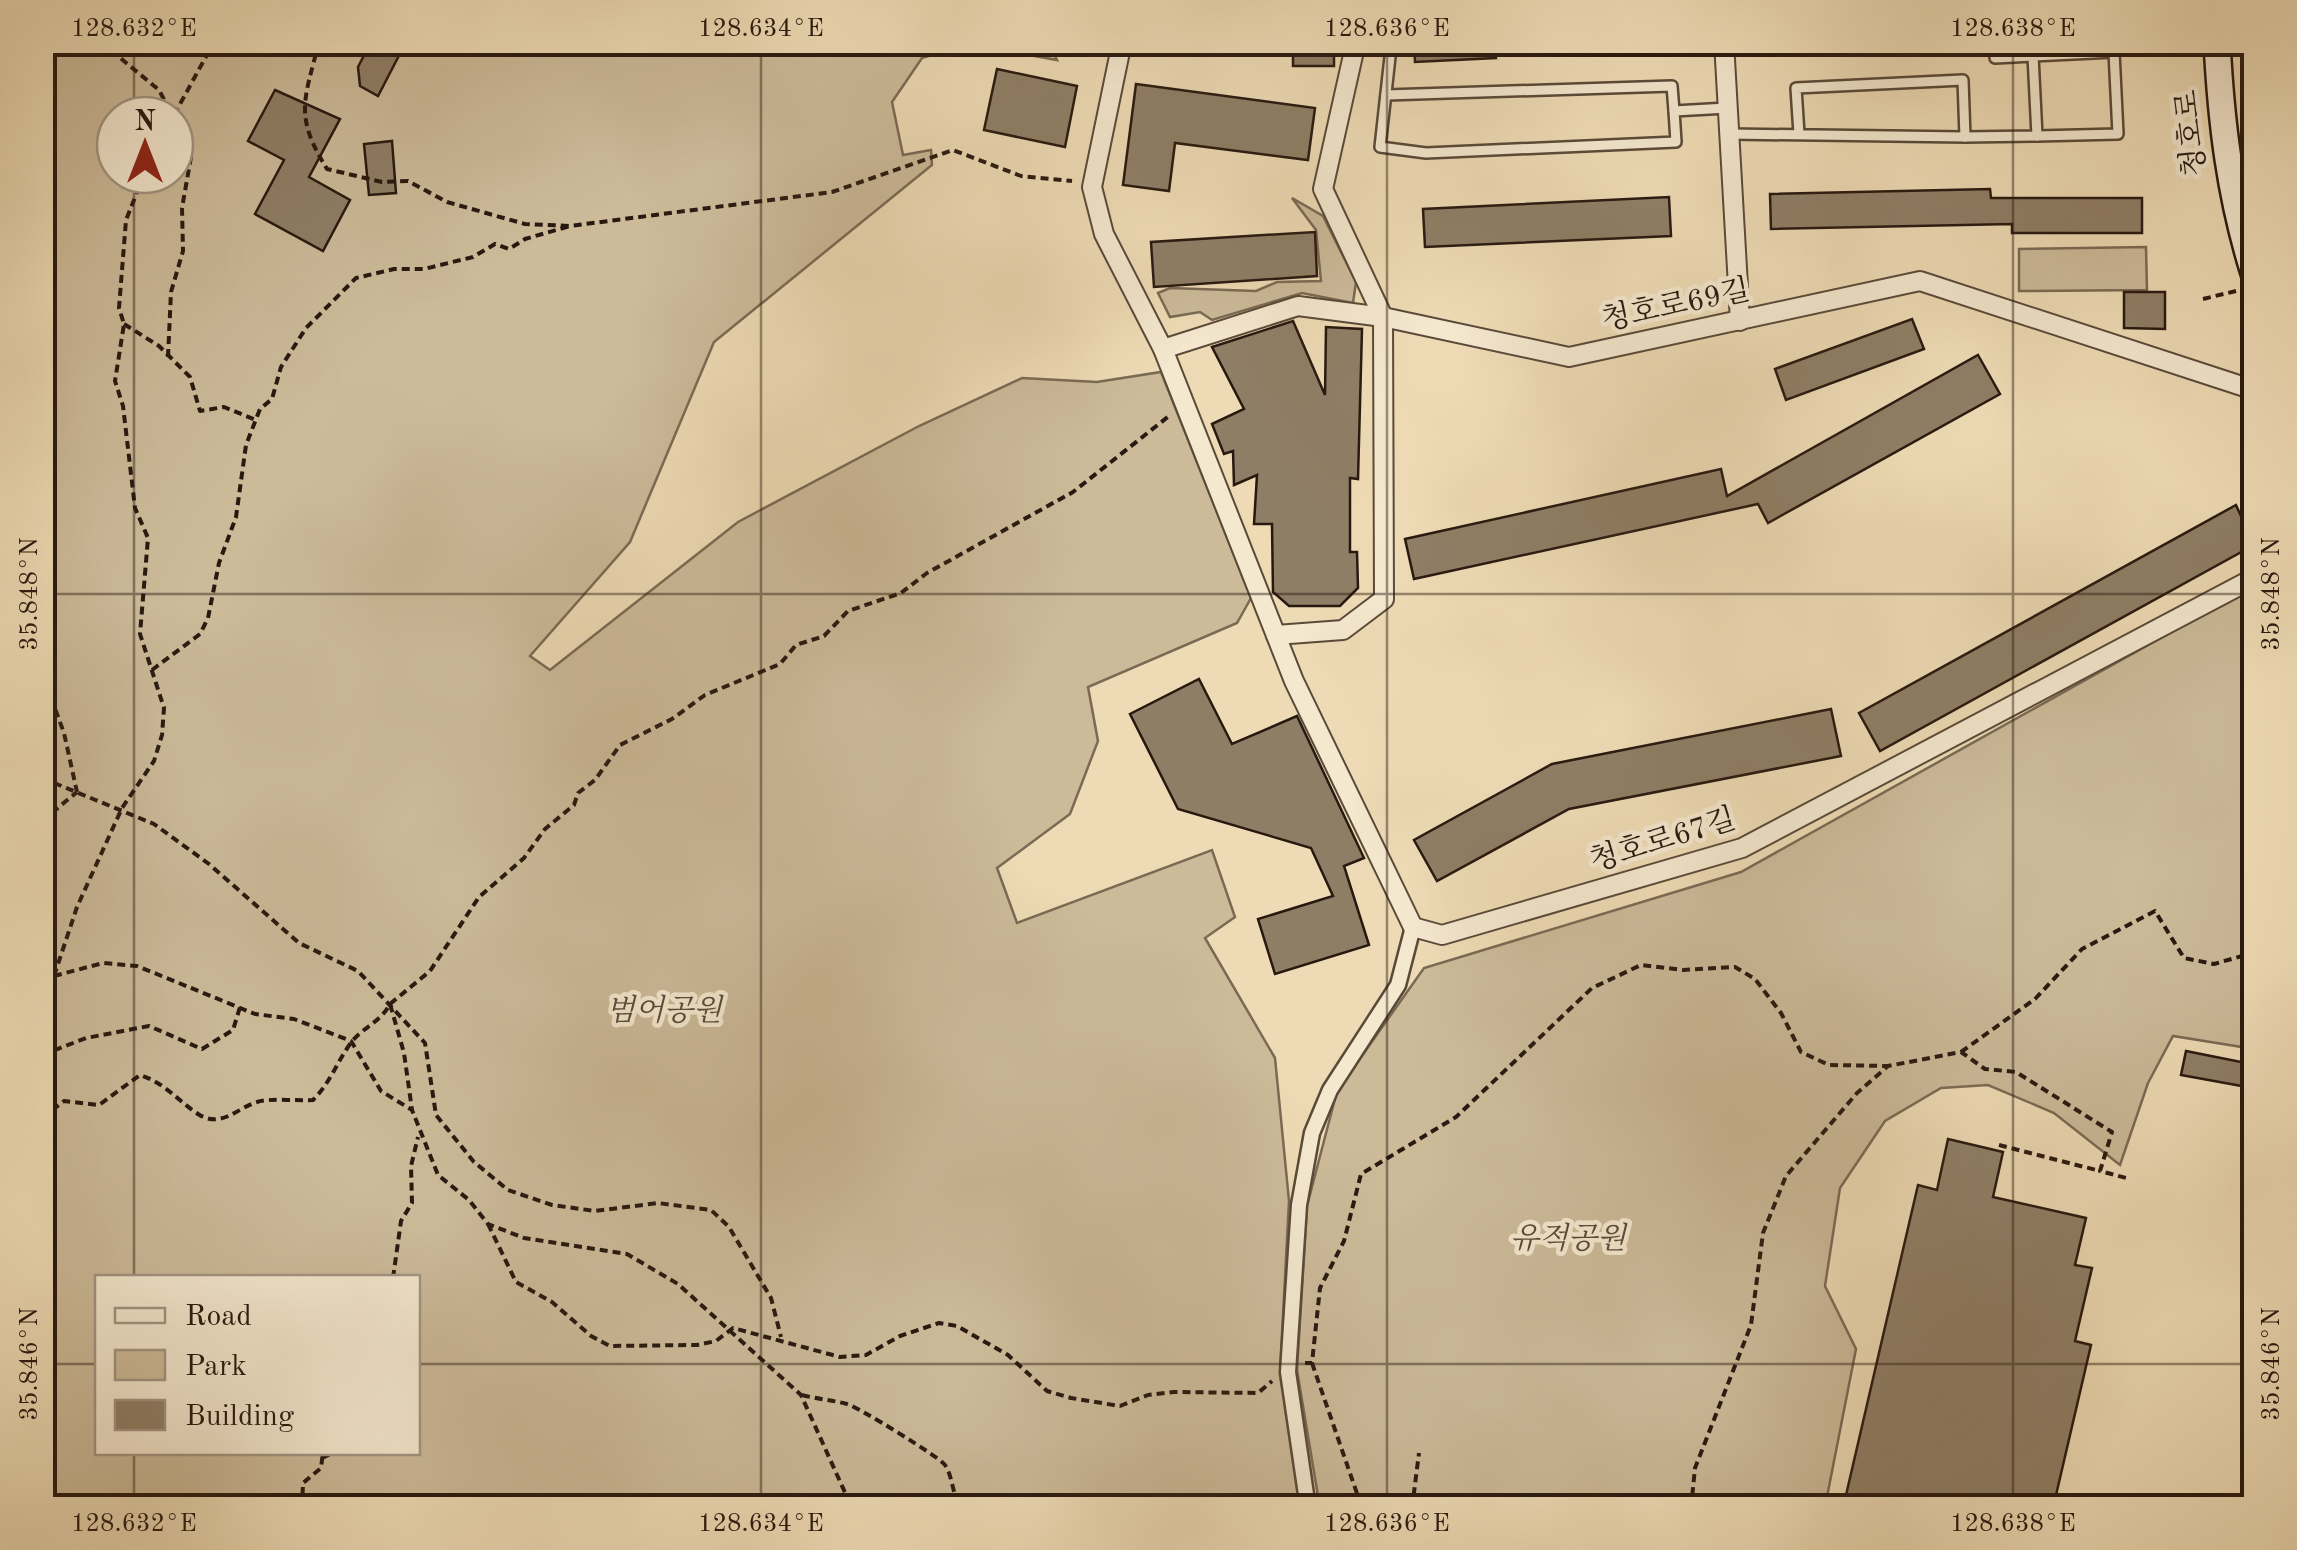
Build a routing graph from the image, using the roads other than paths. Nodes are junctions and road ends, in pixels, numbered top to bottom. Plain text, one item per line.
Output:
1 (1122, 42) edge
2 (1356, 42) edge
3 (1724, 42) edge
4 (2217, 42) edge
5 (2033, 56) junction
6 (1390, 57) dead end
7 (1995, 58) dead end
8 (1386, 96) junction
9 (1728, 108) junction
10 (1674, 111) junction
11 (1729, 134) junction
12 (1800, 134) junction
13 (2037, 136) junction
14 (1964, 137) junction
15 (2254, 273) edge
16 (1382, 317) junction
17 (1740, 321) junction
18 (1163, 349) junction
19 (2254, 390) edge
20 (2254, 578) edge
21 (1276, 635) junction
22 (1413, 927) junction
23 (1308, 1508) edge

1 - 18 street
2 - 16 street
3 - 9 street
4 - 15 main road, 청호로
5 - 7 lane
5 - 13 lane
5 - 13 lane
6 - 8 lane
8 - 10 lane
8 - 10 lane
9 - 10 lane
9 - 11 street
11 - 12 lane
11 - 17 street
12 - 14 lane
12 - 14 lane
13 - 14 lane
16 - 17 street, 청호로69길
16 - 18 street, 청호로69길
16 - 21 street
17 - 19 street, 청호로69길
18 - 21 street
20 - 22 street, 청호로67길
21 - 22 street
22 - 23 street

